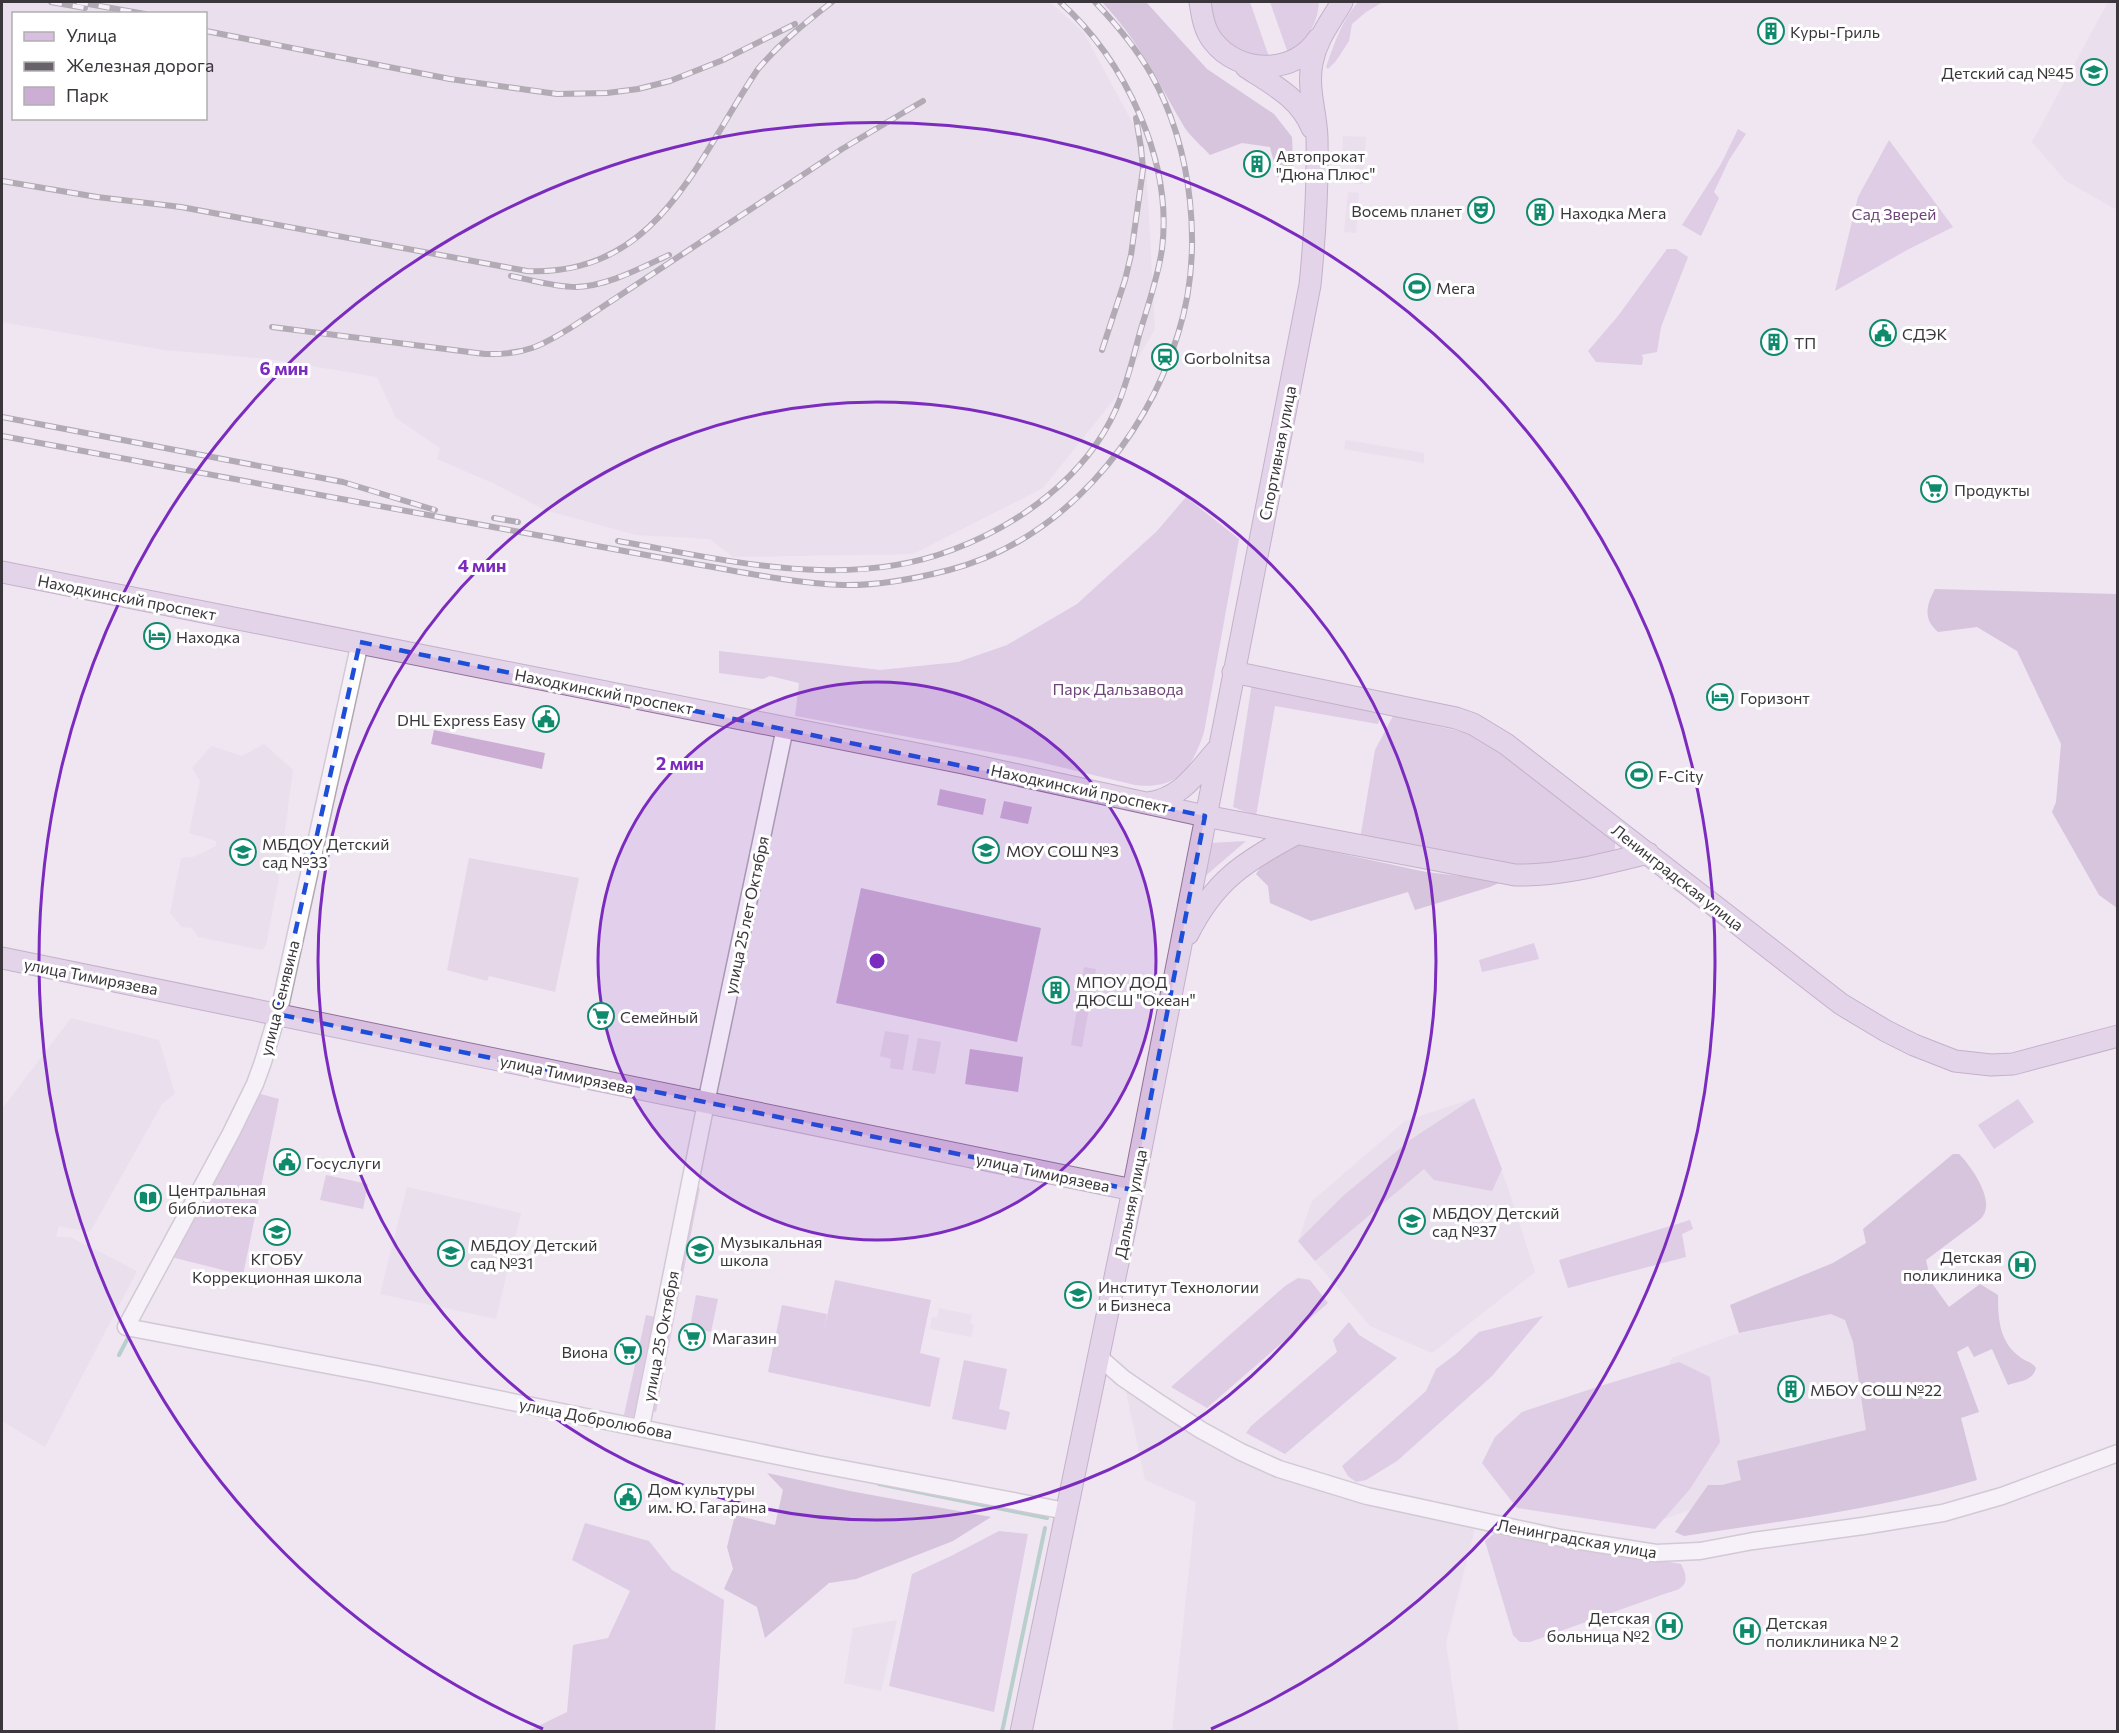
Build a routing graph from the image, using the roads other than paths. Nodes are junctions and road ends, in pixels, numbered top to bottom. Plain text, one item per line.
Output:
1 (1200, 2) edge
2 (1329, 2) edge
3 (1342, 2) edge
4 (1324, 30) junction
5 (1229, 56) junction
6 (1317, 155) junction
7 (2, 572) edge
8 (360, 642) junction
9 (1233, 672) junction
10 (785, 728) junction
11 (1218, 748) junction
12 (1147, 803) junction
13 (1205, 816) junction
14 (1296, 834) junction
15 (1648, 853) junction
16 (1179, 954) junction
17 (2, 958) edge
18 (277, 1014) junction
19 (2118, 1036) edge
20 (706, 1103) junction
21 (1133, 1190) junction
22 (126, 1328) joint
23 (1099, 1357) junction
24 (641, 1427) junction
25 (2118, 1453) edge
26 (1066, 1511) junction
27 (1020, 1731) edge

1 - 5 main road
2 - 4 main road
3 - 4 main road, Спортивная улица
4 - 5 main road
4 - 6 main road, Спортивная улица
5 - 6 main road, Спортивная улица
6 - 9 main road, Спортивная улица
7 - 8 main road, Находкинский проспект
8 - 10 main road, Находкинский проспект
8 - 18 street, улица Сенявина
9 - 11 main road, Спортивная улица
9 - 15 main road, Ленинградская улица
10 - 12 main road, Находкинский проспект
10 - 20 street, улица 25 лет Октября
11 - 12 main road, Спортивная улица
11 - 13 main road, Спортивная улица
12 - 13 main road, Находкинский проспект
13 - 14 main road, Находкинский проспект
13 - 16 main road, Дальняя улица
14 - 15 main road, Находкинский проспект
14 - 16 main road
15 - 19 main road, Ленинградская улица
16 - 21 main road, Дальняя улица
17 - 18 main road, улица Тимирязева
18 - 20 main road, улица Тимирязева
18 - 22 street, улица Сенявина
20 - 21 main road, улица Тимирязева
20 - 24 street, улица 25 Октября
21 - 23 main road, Дальняя улица
22 - 24 street, улица Добролюбова
23 - 25 street, Ленинградская улица
23 - 26 main road, Дальняя улица
24 - 26 street, улица Добролюбова
26 - 27 main road, Дальняя улица

